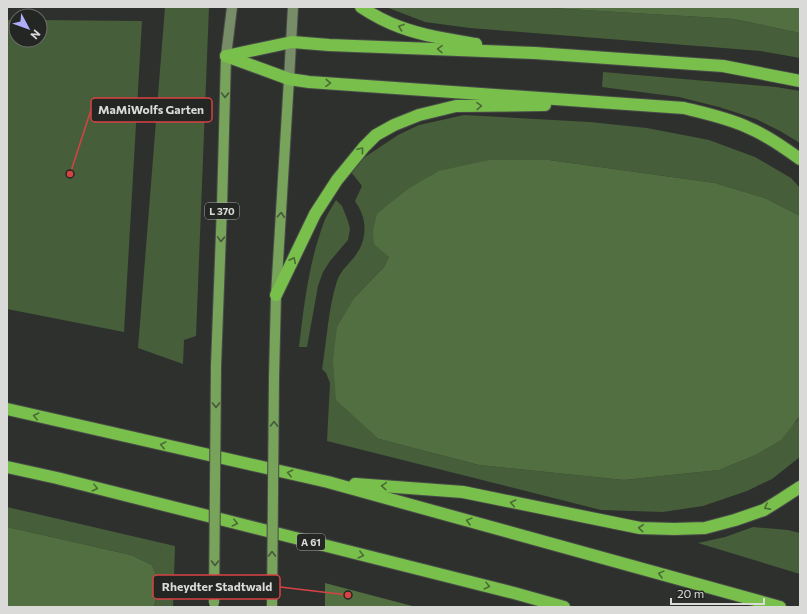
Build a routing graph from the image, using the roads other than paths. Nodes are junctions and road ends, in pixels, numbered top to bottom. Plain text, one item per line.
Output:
1 (232, 7) edge
2 (293, 7) edge
3 (361, 7) edge
4 (292, 42) junction
5 (535, 53) junction
6 (226, 56) junction
7 (289, 79) junction
8 (800, 81) edge
9 (630, 104) junction
10 (800, 159) edge
11 (276, 295) junction
12 (7, 410) edge
13 (7, 467) edge
14 (7, 474) edge
15 (57, 478) junction
16 (328, 482) junction
17 (800, 487) edge
18 (214, 606) edge
19 (272, 607) edge
20 (564, 607) edge
21 (780, 607) edge

1 - 6 main road, L 370
2 - 4 main road
5 -> 3 highway
5 -> 4 highway
4 - 6 highway
4 - 7 main road
5 - 8 highway
6 - 7 highway
6 -> 18 main road, L 370, bridge
7 -> 9 highway
11 -> 7 main road
9 - 10 highway
11 -> 9 highway
19 -> 11 main road, bridge
16 -> 12 highway
13 - 15 highway, A 61
14 - 15 highway
15 -> 20 highway, A 61
17 -> 16 highway
21 -> 16 highway

